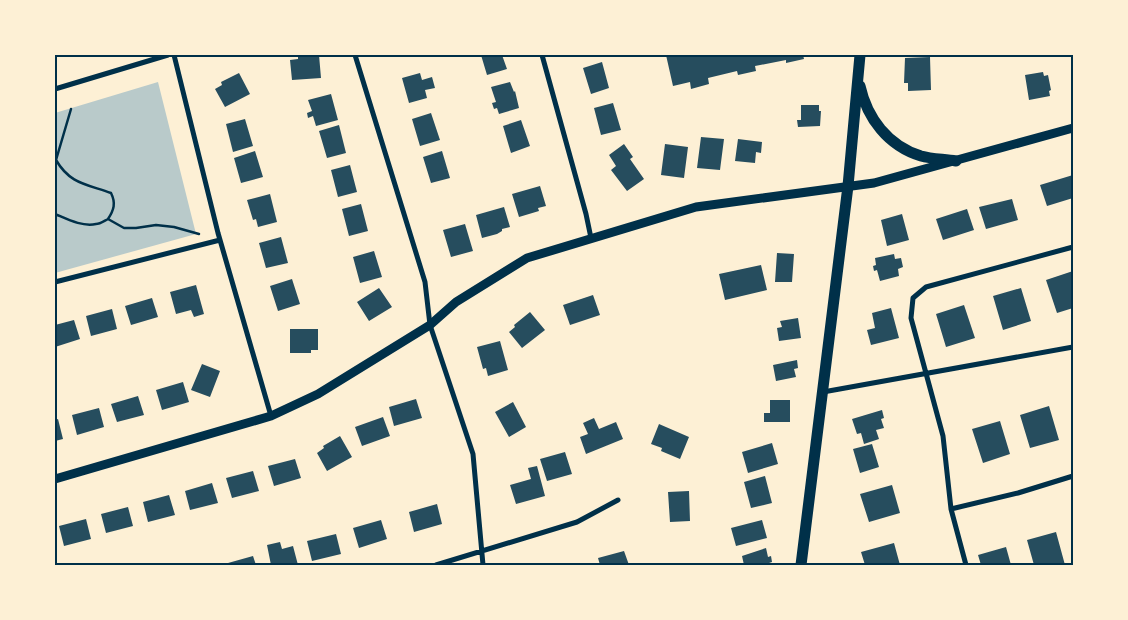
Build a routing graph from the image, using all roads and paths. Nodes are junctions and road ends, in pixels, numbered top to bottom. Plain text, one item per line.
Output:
1 (168, 55) edge
2 (174, 55) edge
3 (355, 55) edge
4 (542, 55) edge
5 (860, 55) edge
6 (857, 76) junction
7 (55, 89) edge
8 (71, 109) dead end
9 (1073, 128) edge
10 (956, 161) junction
11 (848, 186) junction
12 (55, 214) edge
13 (108, 220) junction
14 (196, 234) dead end
15 (591, 238) junction
16 (220, 240) junction
17 (1073, 247) edge
18 (55, 282) edge
19 (430, 325) junction
20 (1073, 347) edge
21 (925, 374) junction
22 (823, 392) junction
23 (271, 416) junction
24 (1073, 476) edge
25 (55, 479) edge
26 (618, 500) dead end
27 (951, 509) junction
28 (482, 552) junction
29 (436, 565) edge
30 (484, 565) edge
31 (801, 565) edge
32 (966, 565) edge

1 - 7 street
2 - 16 street
3 - 19 street
4 - 15 street
5 - 6 main road
6 - 10 main road
6 - 11 main road
8 - 13 path
9 - 10 street
10 - 11 street
11 - 15 street
11 - 22 main road
12 - 13 path
13 - 14 path
15 - 19 street
16 - 18 street
16 - 23 street
17 - 21 street
19 - 23 street
19 - 28 street
20 - 21 street
21 - 22 street
21 - 27 street
22 - 31 main road
23 - 25 street
24 - 27 street
26 - 28 street
27 - 32 street
28 - 29 street
28 - 30 street

